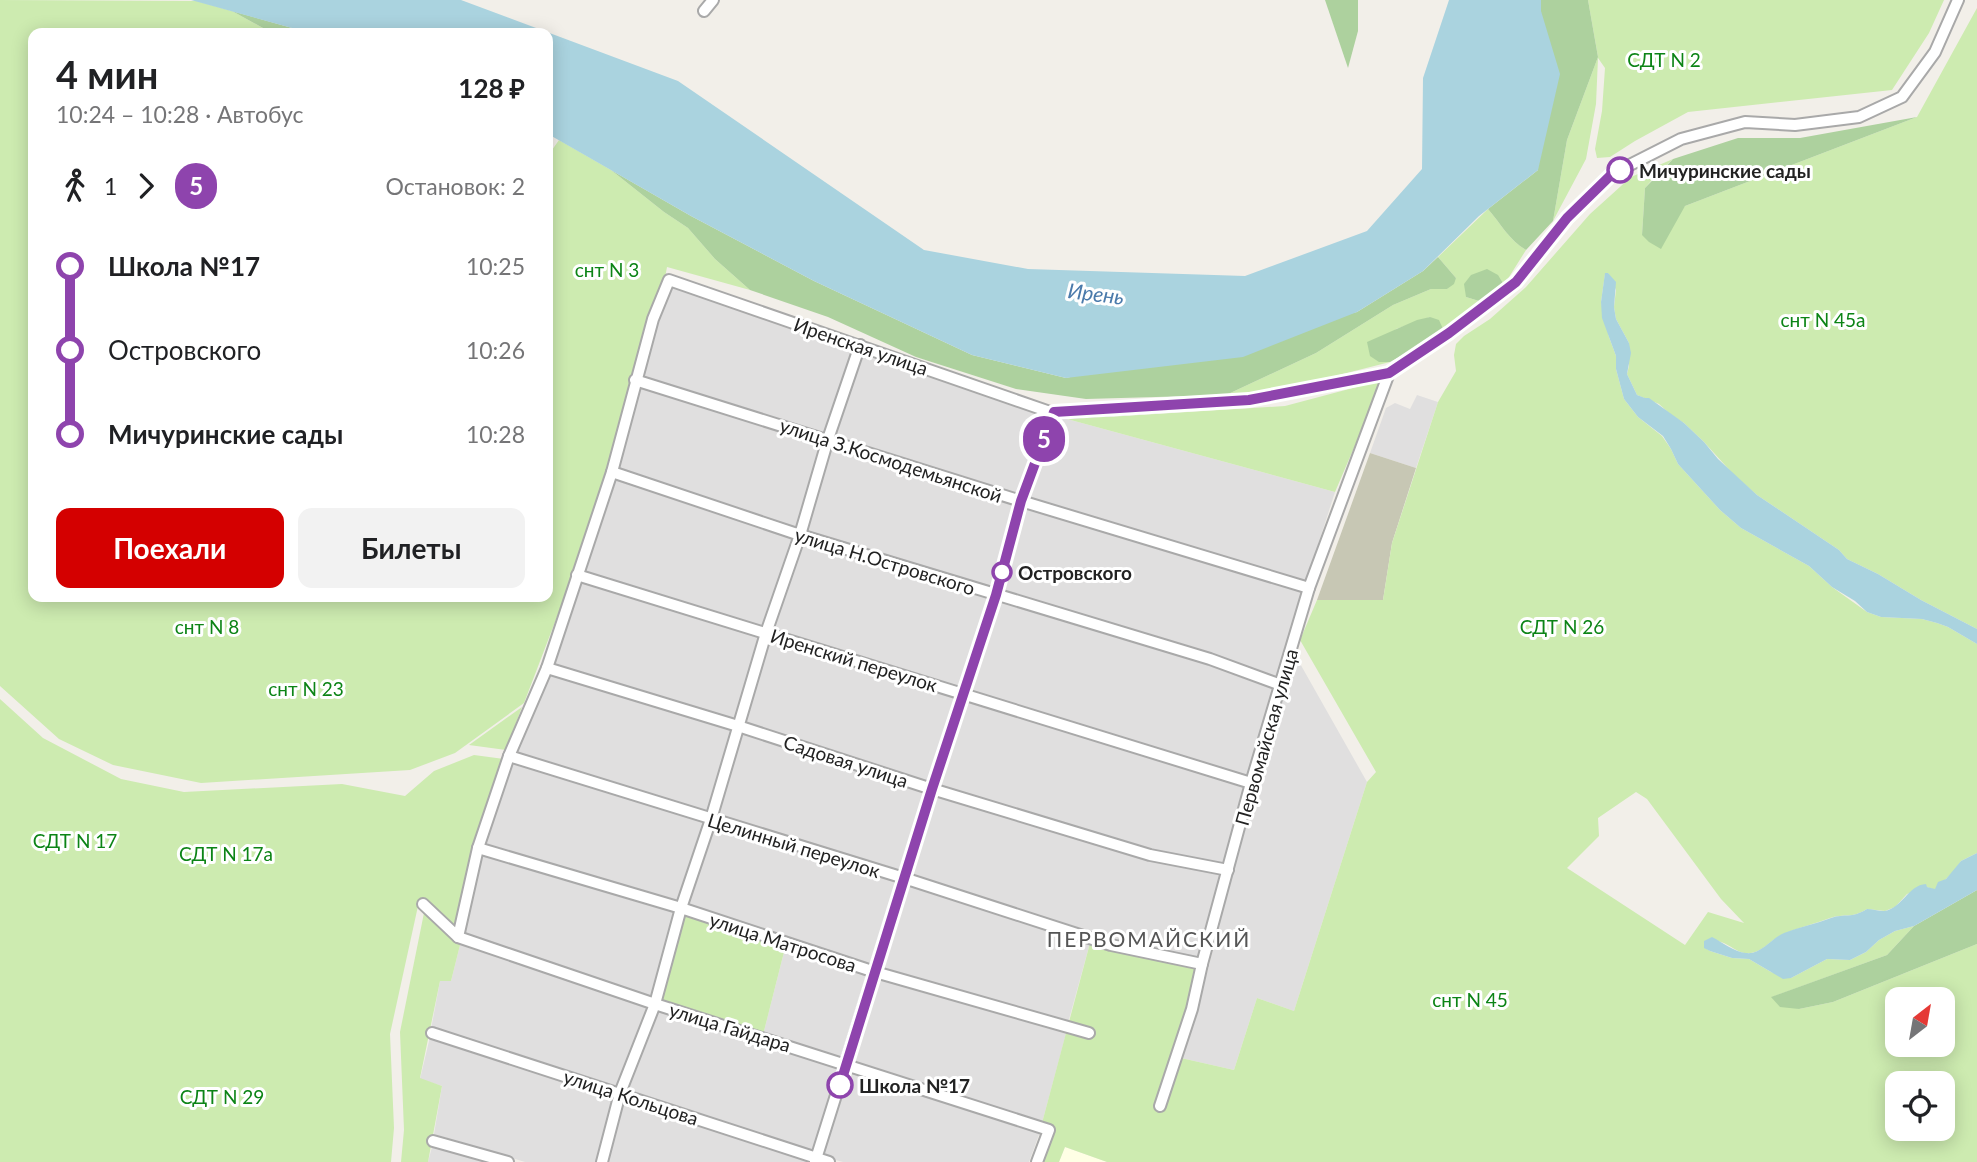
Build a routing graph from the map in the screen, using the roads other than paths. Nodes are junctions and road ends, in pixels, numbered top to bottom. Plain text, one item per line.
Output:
1 (713, 0) edge
2 (1958, 0) edge
3 (704, 11) dead end
4 (860, 345) junction
5 (1389, 373) junction
6 (635, 380) junction
7 (1054, 412) junction
8 (828, 439) junction
9 (611, 472) junction
10 (1021, 501) junction
11 (800, 536) junction
12 (577, 575) junction
13 (1309, 588) junction
14 (996, 595) junction
15 (766, 633) junction
16 (547, 668) junction
17 (1281, 685) junction
18 (962, 694) junction
19 (738, 726) junction
20 (509, 757) junction
21 (1251, 783) junction
22 (932, 789) junction
23 (711, 819) junction
24 (478, 848) junction
25 (1228, 870) junction
26 (904, 878) junction
27 (423, 904) dead end
28 (681, 908) junction
29 (458, 937) junction
30 (1202, 964) junction
31 (876, 972) junction
32 (654, 1004) junction
33 (432, 1033) dead end
34 (1089, 1033) dead end
35 (847, 1064) junction
36 (620, 1093) junction
37 (1160, 1106) dead end
38 (433, 1141) dead end
39 (816, 1160) edge
40 (508, 1162) edge
41 (602, 1162) edge
42 (829, 1162) edge
43 (1037, 1162) edge

1 - 3 street
2 - 5 street
4 - 6 street, Иренская улица
4 - 7 street, Иренская улица
4 - 8 street
5 - 7 street
5 - 13 street, Первомайская улица
6 - 8 street, улица З.Космодемьянской
6 - 9 street
7 - 10 street
8 - 10 street, улица З.Космодемьянской
8 - 11 street
9 - 11 street, улица Н.Островского
9 - 12 street
10 - 13 street, улица З.Космодемьянской
10 - 14 street
11 - 14 street, улица Н.Островского
11 - 15 street
12 - 15 street, Иренский переулок
12 - 16 street
13 - 17 street, Первомайская улица
14 - 17 street, улица Н.Островского
14 - 18 street
15 - 18 street, Иренский переулок
15 - 19 street
16 - 19 street, Садовая улица
16 - 20 street
17 - 21 street, Первомайская улица
18 - 21 street, Иренский переулок
18 - 22 street
19 - 22 street, Садовая улица
19 - 23 street
20 - 23 street, Целинный переулок
20 - 24 street
21 - 25 street, Первомайская улица
22 - 25 street, Садовая улица
22 - 26 street
23 - 26 street, Целинный переулок
23 - 28 street
24 - 28 street, улица Матросова
24 - 29 street
25 - 30 street, Первомайская улица
26 - 30 street, Целинный переулок
26 - 31 street
27 - 29 street, улица Гайдара
28 - 31 street, улица Матросова
28 - 32 street
29 - 32 street, улица Гайдара
30 - 37 street, Первомайская улица
31 - 34 street, улица Матросова
31 - 35 street
32 - 35 street, улица Гайдара
32 - 36 street
33 - 36 street, улица Кольцова
35 - 39 street
35 - 43 street, улица Гайдара
36 - 39 street, улица Кольцова
36 - 41 street
38 - 40 street
39 - 42 street, улица Кольцова

